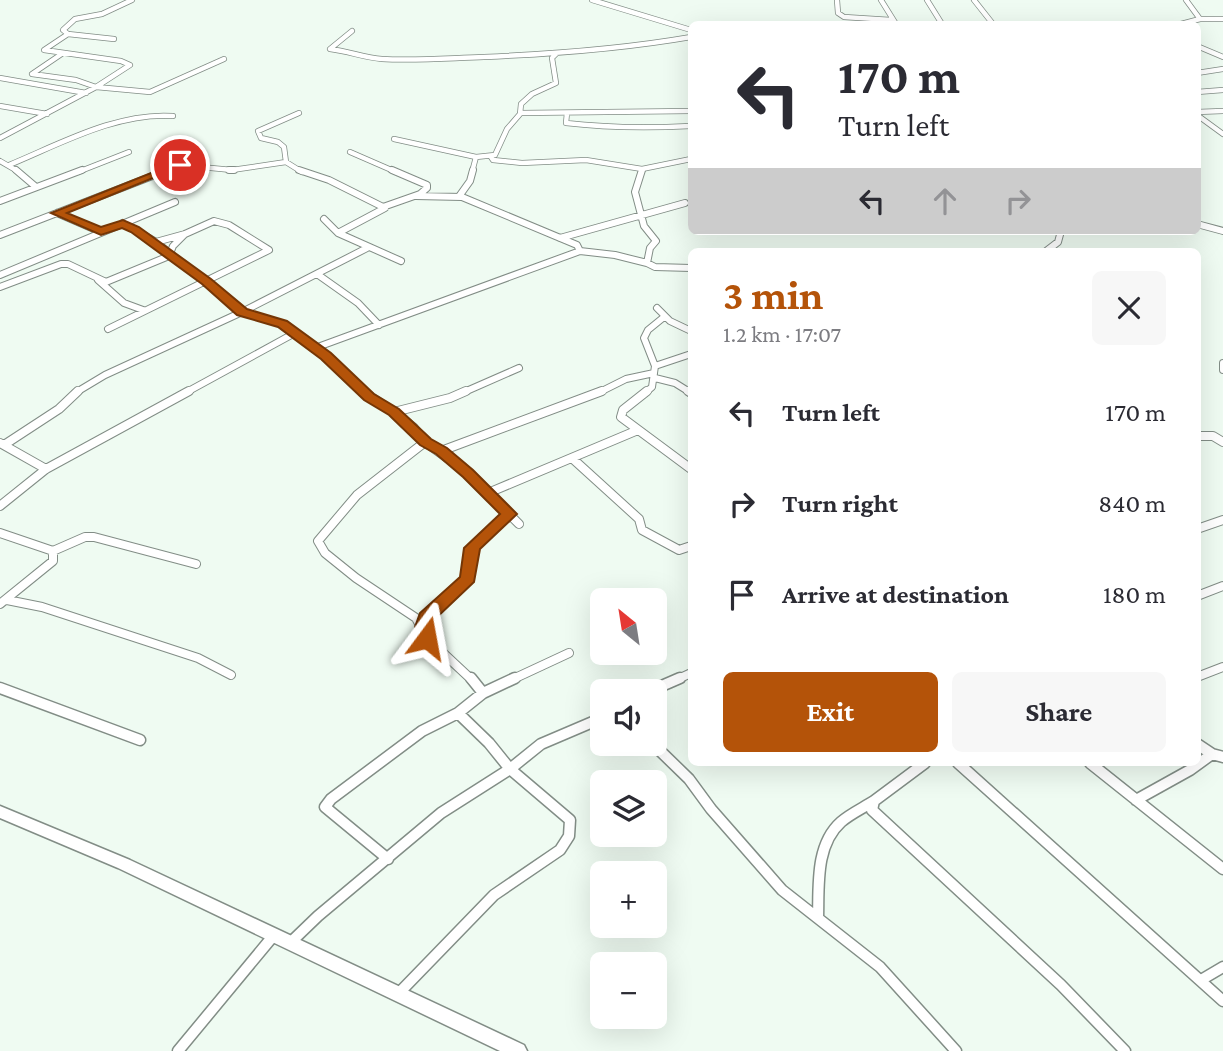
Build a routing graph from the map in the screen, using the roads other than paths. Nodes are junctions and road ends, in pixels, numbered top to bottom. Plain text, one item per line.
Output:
1 (132, 0) edge
2 (593, 0) edge
3 (837, 0) edge
4 (881, 0) edge
5 (927, 0) edge
6 (974, 0) edge
7 (1186, 0) edge
8 (1200, 19) junction
9 (891, 20) joint
10 (1222, 20) edge
11 (940, 21) edge
12 (991, 21) edge
13 (1192, 21) edge
14 (688, 29) edge
15 (352, 31) dead end
16 (68, 34) junction
17 (688, 38) edge
18 (114, 39) dead end
19 (1201, 48) edge
20 (62, 53) junction
21 (556, 54) junction
22 (224, 59) dead end
23 (1222, 59) edge
24 (1223, 69) edge
25 (1201, 72) edge
26 (0, 78) edge
27 (96, 87) junction
28 (1223, 90) edge
29 (1201, 92) edge
30 (86, 93) junction
31 (0, 106) edge
32 (688, 111) edge
33 (1223, 111) edge
34 (299, 113) dead end
35 (520, 113) junction
36 (567, 113) junction
37 (1201, 113) edge
38 (47, 114) junction
39 (173, 116) dead end
40 (1201, 116) edge
41 (688, 126) edge
42 (1223, 134) edge
43 (0, 138) edge
44 (394, 139) dead end
45 (129, 152) dead end
46 (350, 152) dead end
47 (476, 157) junction
48 (491, 157) junction
49 (688, 160) edge
50 (0, 161) edge
51 (286, 162) junction
52 (9, 165) junction
53 (642, 169) junction
54 (36, 187) junction
55 (416, 195) junction
56 (461, 197) junction
57 (0, 201) edge
58 (175, 202) dead end
59 (685, 204) dead end
60 (388, 206) junction
61 (57, 213) junction
62 (641, 217) junction
63 (324, 219) dead end
64 (123, 223) junction
65 (1201, 225) edge
66 (1223, 231) edge
67 (101, 232) junction
68 (338, 233) junction
69 (185, 234) junction
70 (0, 235) edge
71 (560, 238) junction
72 (156, 243) junction
73 (367, 248) junction
74 (580, 251) junction
75 (169, 256) junction
76 (401, 261) dead end
77 (647, 263) junction
78 (688, 268) edge
79 (317, 274) junction
80 (0, 275) edge
81 (99, 280) junction
82 (206, 282) junction
83 (0, 287) edge
84 (657, 308) dead end
85 (143, 310) junction
86 (242, 312) junction
87 (664, 317) junction
88 (379, 325) junction
89 (108, 329) dead end
90 (688, 329) edge
91 (293, 334) junction
92 (315, 348) junction
93 (688, 356) edge
94 (1223, 363) edge
95 (519, 368) dead end
96 (1223, 369) edge
97 (655, 372) junction
98 (688, 391) edge
99 (394, 412) junction
100 (638, 430) junction
101 (1201, 436) edge
102 (425, 442) junction
103 (1223, 442) edge
104 (2, 444) edge
105 (441, 451) junction
106 (573, 459) junction
107 (688, 466) edge
108 (46, 469) junction
109 (488, 493) junction
110 (0, 506) edge
111 (509, 514) junction
112 (1223, 520) edge
113 (519, 524) dead end
114 (1201, 526) edge
115 (0, 533) edge
116 (688, 546) edge
117 (53, 551) junction
118 (196, 564) dead end
119 (1223, 586) edge
120 (1201, 594) edge
121 (3, 602) edge
122 (427, 638) junction
123 (569, 653) dead end
124 (1223, 667) edge
125 (688, 674) edge
126 (231, 675) dead end
127 (1201, 675) edge
128 (667, 684) edge
129 (0, 688) edge
130 (484, 693) junction
131 (458, 713) junction
132 (590, 723) edge
133 (140, 740) dead end
134 (1201, 746) edge
135 (1218, 755) edge
136 (665, 756) edge
137 (1201, 764) edge
138 (921, 766) edge
139 (961, 766) edge
140 (1094, 766) edge
141 (1198, 766) edge
142 (510, 769) junction
143 (1136, 800) junction
144 (874, 801) junction
145 (1, 813) edge
146 (388, 859) junction
147 (1222, 868) edge
148 (818, 918) junction
149 (274, 935) junction
150 (291, 942) junction
151 (1223, 967) edge
152 (1201, 980) junction
153 (398, 995) junction
154 (1223, 1002) edge
155 (178, 1051) edge
156 (518, 1051) edge
157 (956, 1051) edge
158 (1125, 1051) edge

1 - 16 street
2 - 14 street
3 - 9 street
4 - 9 street
5 - 11 street
6 - 12 street
7 - 8 street
8 - 10 street
8 - 13 street
15 - 21 street
16 - 18 street
16 - 20 street
17 - 21 street
19 - 23 street
20 - 27 street
20 - 27 street
21 - 35 street
22 - 27 street
24 - 25 street
26 - 30 street
27 - 30 street
28 - 29 street
30 - 38 street
31 - 38 street
32 - 36 street
33 - 37 street
34 - 51 street
35 - 36 street
35 - 48 street
36 - 41 street
38 - 43 street
39 - 52 street
40 - 42 street
44 - 47 street
45 - 54 street
46 - 55 street
47 - 48 street
47 - 56 street
48 - 53 street
49 - 53 street
50 - 52 street
51 - 60 street
51 - 61 street
52 - 54 street
53 - 62 street
54 - 57 street
55 - 56 street
55 - 60 street
56 - 71 street
58 - 64 street
59 - 62 street
60 - 68 street
61 - 67 street
61 - 70 street
62 - 71 street
62 - 77 street
63 - 68 street
64 - 67 street
64 - 72 street
65 - 66 street
67 - 80 street
68 - 73 street
69 - 72 street
69 - 75 street
69 - 82 street
71 - 74 street
72 - 75 street
73 - 76 street
73 - 79 street
74 - 77 street
74 - 88 street
75 - 81 street
75 - 82 street
77 - 78 street
79 - 86 street
79 - 88 street
81 - 83 street
81 - 85 street
82 - 85 street
82 - 86 street
84 - 87 street
85 - 89 street
86 - 91 street
86 - 104 street
87 - 90 street
87 - 97 street
88 - 92 street
91 - 92 street
91 - 108 street
92 - 99 street
93 - 97 street
94 - 96 street
95 - 99 street
97 - 98 street
97 - 100 street
97 - 105 street
99 - 102 street
100 - 106 street
100 - 107 street
101 - 103 street
102 - 105 street
102 - 122 street
104 - 108 street
105 - 109 street
106 - 109 street
106 - 116 street
108 - 110 street
109 - 111 street
111 - 113 street
111 - 122 street
112 - 114 street
115 - 117 street
117 - 118 street
117 - 121 street
119 - 120 street
121 - 126 street
122 - 130 street
123 - 130 street
124 - 127 street
125 - 128 street
129 - 133 street
130 - 131 street
131 - 142 street
131 - 146 street
132 - 142 street
134 - 135 street
135 - 137 street
136 - 148 street
138 - 144 street
139 - 152 street
140 - 143 street
141 - 143 street
142 - 146 street
142 - 153 street
143 - 147 street
144 - 148 street
144 - 158 street
145 - 149 main road
146 - 150 street
148 - 157 street
149 - 150 main road
149 - 155 street
150 - 153 main road
151 - 152 street
152 - 154 street
153 - 156 main road

